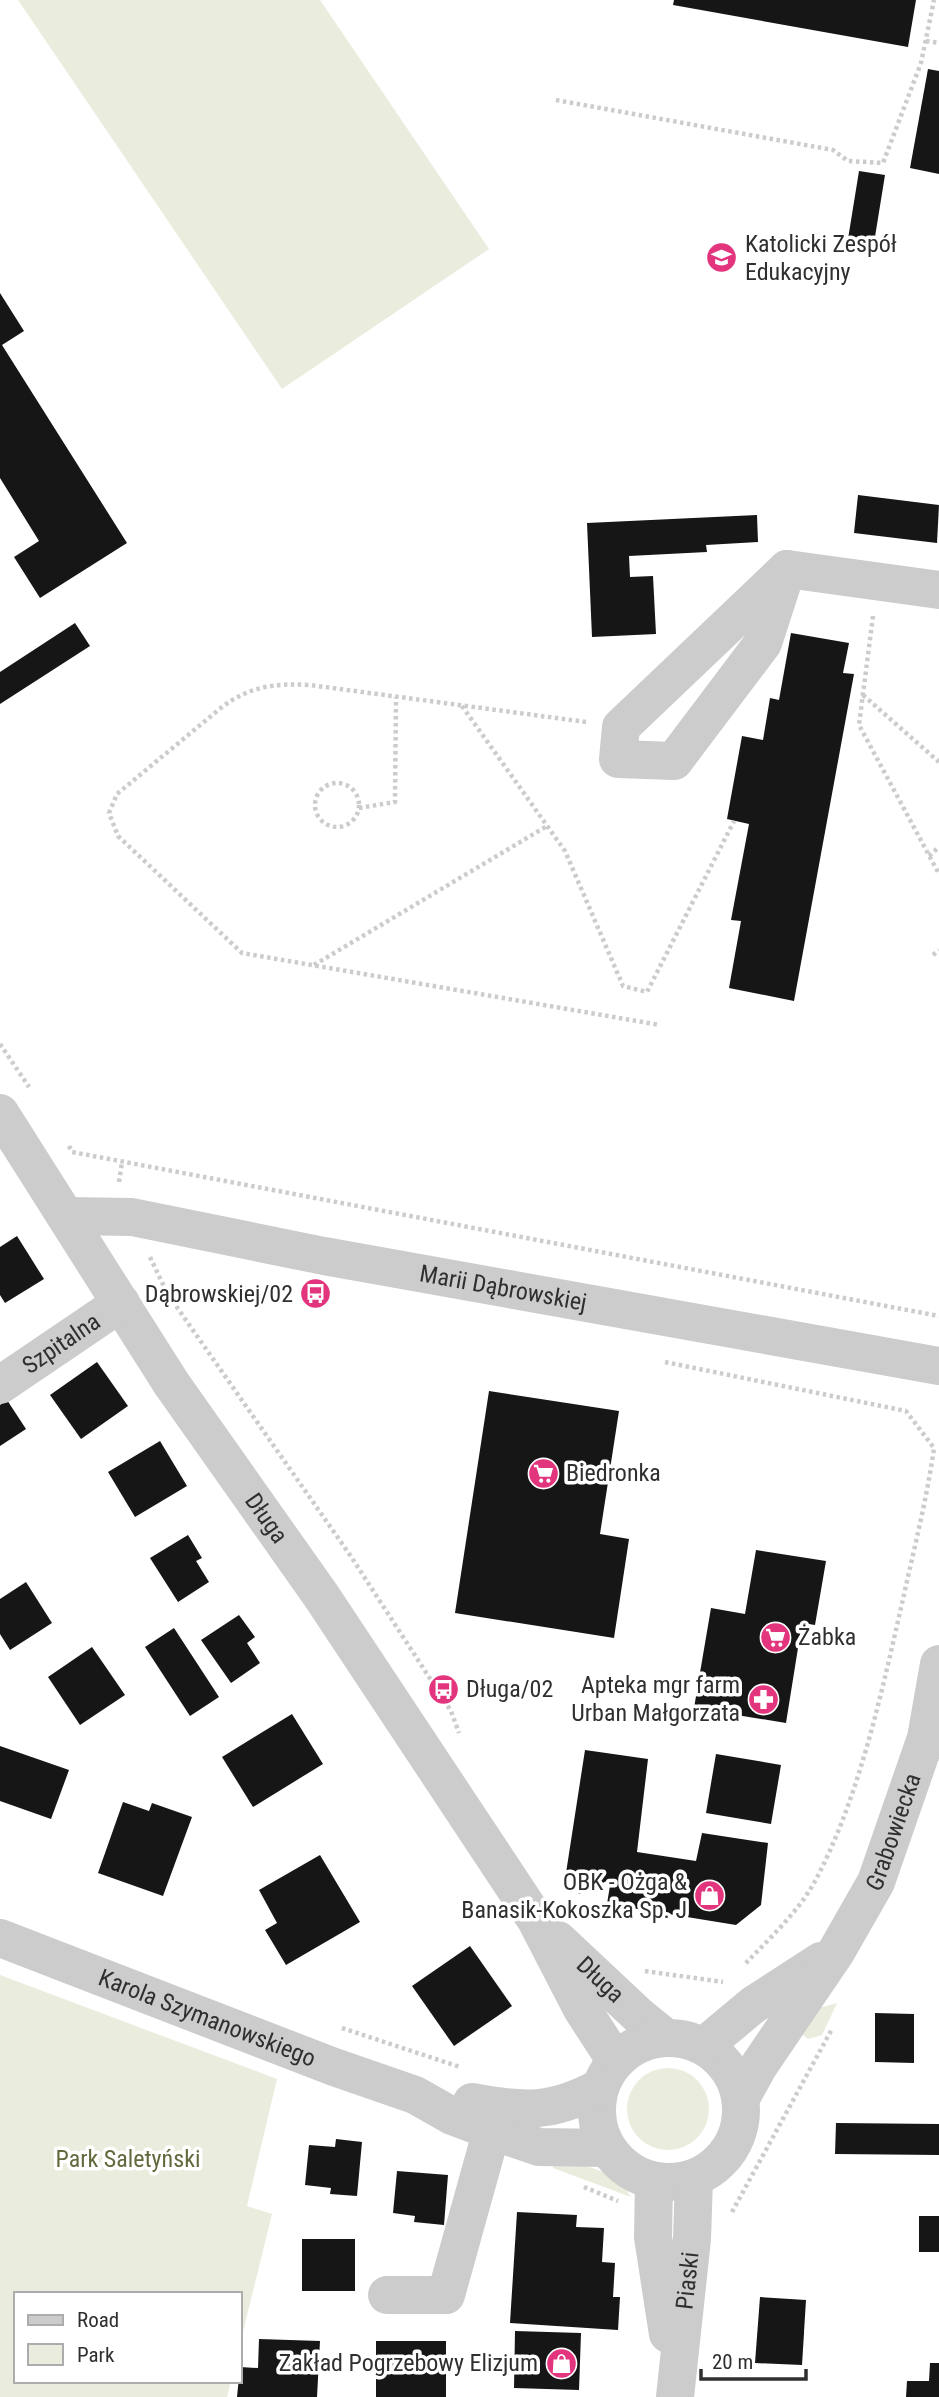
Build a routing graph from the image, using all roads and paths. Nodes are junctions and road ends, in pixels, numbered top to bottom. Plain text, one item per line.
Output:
1 (934, 0) edge
2 (926, 41) junction
3 (939, 43) edge
4 (556, 100) dead end
5 (787, 569) junction
6 (878, 581) junction
7 (939, 590) edge
8 (863, 695) junction
9 (396, 697) junction
10 (462, 706) junction
11 (621, 727) junction
12 (939, 762) edge
13 (359, 808) junction
14 (734, 821) dead end
15 (547, 826) junction
16 (939, 847) edge
17 (929, 856) junction
18 (939, 874) edge
19 (939, 950) edge
20 (933, 954) dead end
21 (313, 966) junction
22 (660, 1025) dead end
23 (0, 1113) edge
24 (72, 1152) dead end
25 (122, 1162) junction
26 (67, 1216) junction
27 (132, 1217) junction
28 (121, 1303) junction
29 (939, 1316) edge
30 (665, 1362) dead end
31 (939, 1366) edge
32 (0, 1385) edge
33 (939, 1664) edge
34 (460, 1735) dead end
35 (536, 1920) junction
36 (0, 1938) edge
37 (836, 1952) junction
38 (635, 1970) dead end
39 (740, 1994) junction
40 (338, 2027) dead end
41 (665, 2037) junction
42 (704, 2046) junction
43 (469, 2070) dead end
44 (607, 2074) junction
45 (741, 2098) junction
46 (495, 2119) junction
47 (607, 2148) junction
48 (694, 2178) junction
49 (575, 2183) dead end
50 (640, 2192) junction
51 (387, 2295) dead end
52 (675, 2391) edge

1 - 2 path
2 - 3 path
2 - 4 path
5 - 6 street
5 - 11 street
5 - 11 street
6 - 7 street
6 - 8 path
8 - 12 path
8 - 17 path
9 - 10 path
9 - 13 path
9 - 21 path
10 - 11 path
10 - 15 path
13 - 13 path
14 - 15 path
15 - 21 path
16 - 17 path
17 - 18 path
19 - 20 path
21 - 22 path
23 - 26 street, Długa
24 - 25 path
25 - 27 path
25 - 29 path
26 - 27 street, Marii Dąbrowskiej
26 - 28 street, Długa
27 - 31 street, Marii Dąbrowskiej
27 - 34 path
28 - 32 street, Szpitalna
28 - 35 street, Długa
30 - 39 path
33 - 37 street, Grabowiecka
35 - 41 street, Długa
35 - 44 street, Długa
36 - 46 street, Karola Szymanowskiego
37 - 39 street, Grabowiecka
37 - 45 street, Grabowiecka
38 - 39 path
39 - 42 street, Grabowiecka
40 - 43 path
41 - 42 street
41 - 44 street
42 - 45 street
44 - 46 street, Karola Szymanowskiego
44 - 47 street
45 - 48 street
46 - 47 street, Karola Szymanowskiego
46 - 51 street
47 - 50 street
48 - 50 street
48 - 52 street, Piaski
49 - 50 path
50 - 52 street, Piaski

